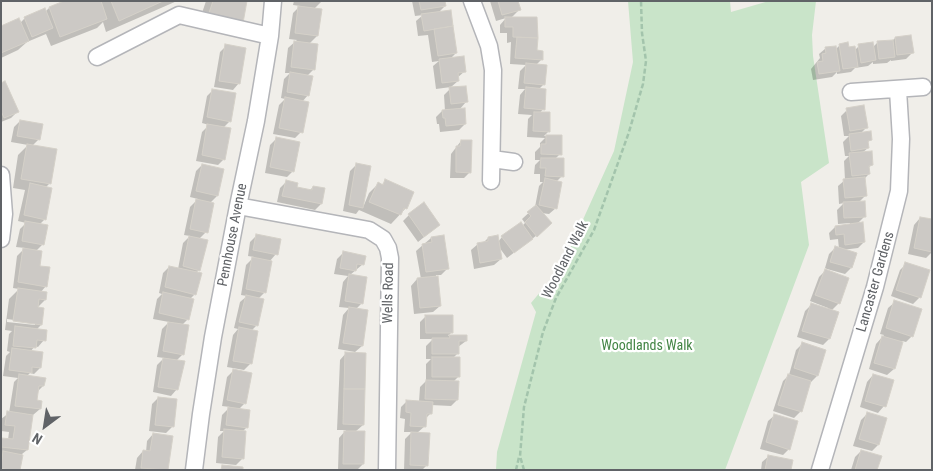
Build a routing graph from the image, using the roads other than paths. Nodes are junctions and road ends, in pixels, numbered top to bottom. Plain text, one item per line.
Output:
1 (273, 1) edge
2 (472, 1) edge
3 (270, 36) junction
4 (97, 57) dead end
5 (923, 87) dead end
6 (898, 90) junction
7 (851, 92) dead end
8 (492, 159) junction
9 (514, 162) dead end
10 (1, 175) edge
11 (490, 180) dead end
12 (238, 206) junction
13 (1, 239) edge
14 (194, 470) edge
15 (387, 470) edge
16 (820, 470) edge

1 - 3 street, Pennhouse Avenue
2 - 8 street
3 - 4 street
3 - 12 street, Pennhouse Avenue
5 - 6 street
6 - 7 street
6 - 16 street, Lancaster Gardens
8 - 9 street
8 - 11 street
10 - 13 street
12 - 14 street, Pennhouse Avenue
12 - 15 street, Wells Road

